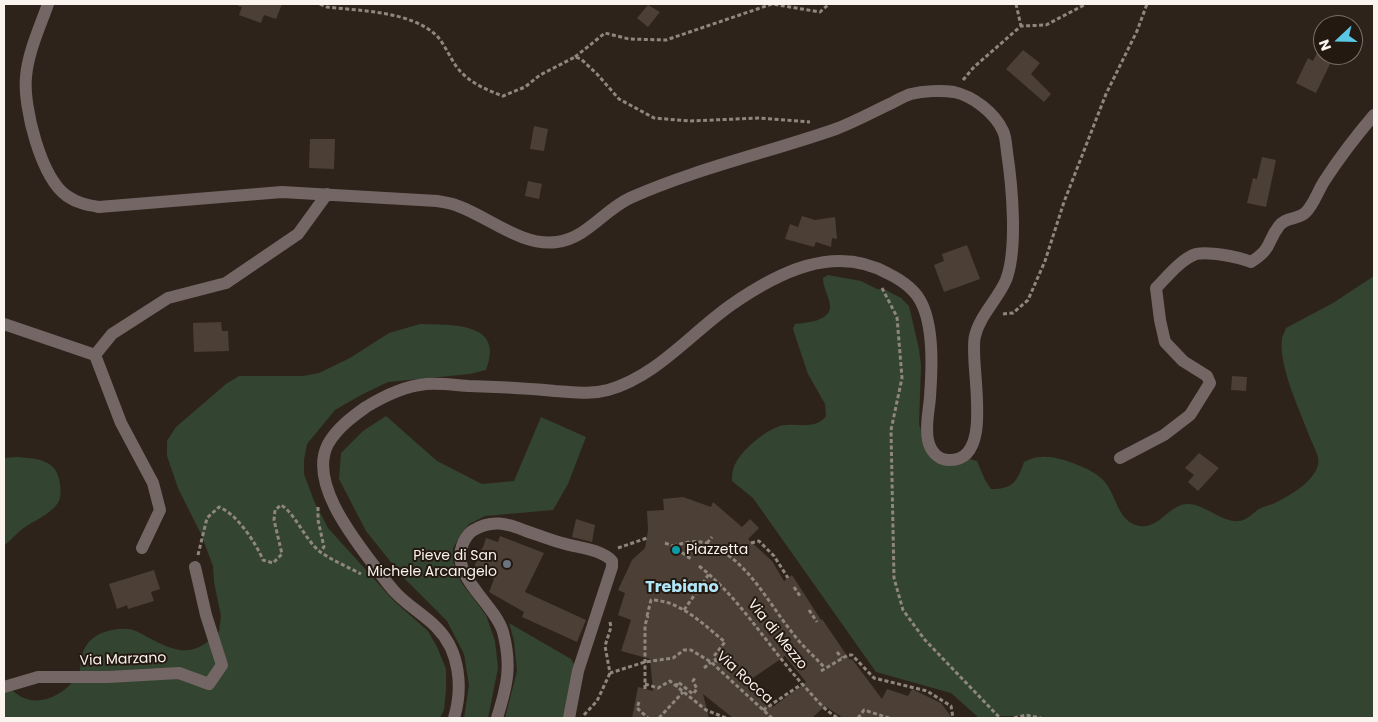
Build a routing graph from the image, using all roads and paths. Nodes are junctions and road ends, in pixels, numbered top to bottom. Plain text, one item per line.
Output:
1 (48, 4) edge
2 (320, 4) edge
3 (829, 4) edge
4 (1016, 4) edge
5 (1086, 4) edge
6 (1147, 4) edge
7 (1021, 26) junction
8 (575, 57) junction
9 (954, 92) junction
10 (1374, 115) edge
11 (813, 122) dead end
12 (326, 194) junction
13 (874, 266) junction
14 (984, 315) junction
15 (4, 324) edge
16 (95, 355) junction
17 (1120, 458) dead end
18 (318, 505) dead end
19 (712, 537) dead end
20 (647, 538) dead end
21 (665, 542) dead end
22 (707, 543) junction
23 (751, 543) dead end
24 (711, 545) dead end
25 (673, 546) junction
26 (142, 548) dead end
27 (717, 548) dead end
28 (320, 551) junction
29 (603, 554) junction
30 (691, 559) dead end
31 (699, 566) dead end
32 (195, 568) joint
33 (362, 574) dead end
34 (709, 574) junction
35 (788, 578) dead end
36 (794, 586) dead end
37 (800, 596) dead end
38 (684, 610) junction
39 (810, 610) dead end
40 (817, 622) dead end
41 (611, 627) dead end
42 (837, 652) dead end
43 (842, 658) junction
44 (645, 662) junction
45 (712, 663) junction
46 (704, 668) dead end
47 (610, 673) junction
48 (695, 678) dead end
49 (802, 684) junction
50 (4, 687) edge
51 (676, 687) junction
52 (683, 692) junction
53 (640, 702) dead end
54 (763, 710) junction
55 (716, 714) junction
56 (454, 718) edge
57 (497, 718) edge
58 (569, 718) edge
59 (582, 718) edge
60 (648, 718) edge
61 (659, 718) edge
62 (714, 718) edge
63 (726, 718) edge
64 (772, 718) edge
65 (838, 718) edge
66 (858, 718) edge
67 (889, 718) edge
68 (953, 718) edge
69 (1000, 718) edge
70 (1014, 718) edge
71 (1041, 718) edge

1 - 12 street
2 - 8 path
3 - 8 path
4 - 7 path
5 - 7 path
6 - 14 path
7 - 9 path
8 - 11 path
9 - 12 street
9 - 14 street
10 - 17 street
12 - 16 street
13 - 14 street
13 - 56 street
13 - 69 path
15 - 16 street
16 - 26 street
18 - 28 path
19 - 22 path
20 - 29 path
21 - 25 path
22 - 24 path
22 - 25 path
23 - 35 path
25 - 30 path
27 - 43 path
28 - 32 path
28 - 33 path
29 - 57 street
29 - 58 street
31 - 34 path, Via di Mezzo
32 - 50 street, Via Marzano
34 - 38 path
34 - 49 path, Via di Mezzo
36 - 37 path
38 - 44 path
38 - 45 path
39 - 40 path
41 - 47 path
42 - 43 path
43 - 68 path
44 - 45 path, Via Rocca
44 - 47 path
44 - 51 path
45 - 46 path
45 - 54 path, Via Rocca
47 - 59 path
48 - 51 path
49 - 54 path
49 - 65 path, Via di Mezzo
51 - 52 path
52 - 55 path
52 - 61 path
53 - 60 path
54 - 64 path, Via Rocca
55 - 62 path
55 - 63 path
66 - 67 path
70 - 71 path

